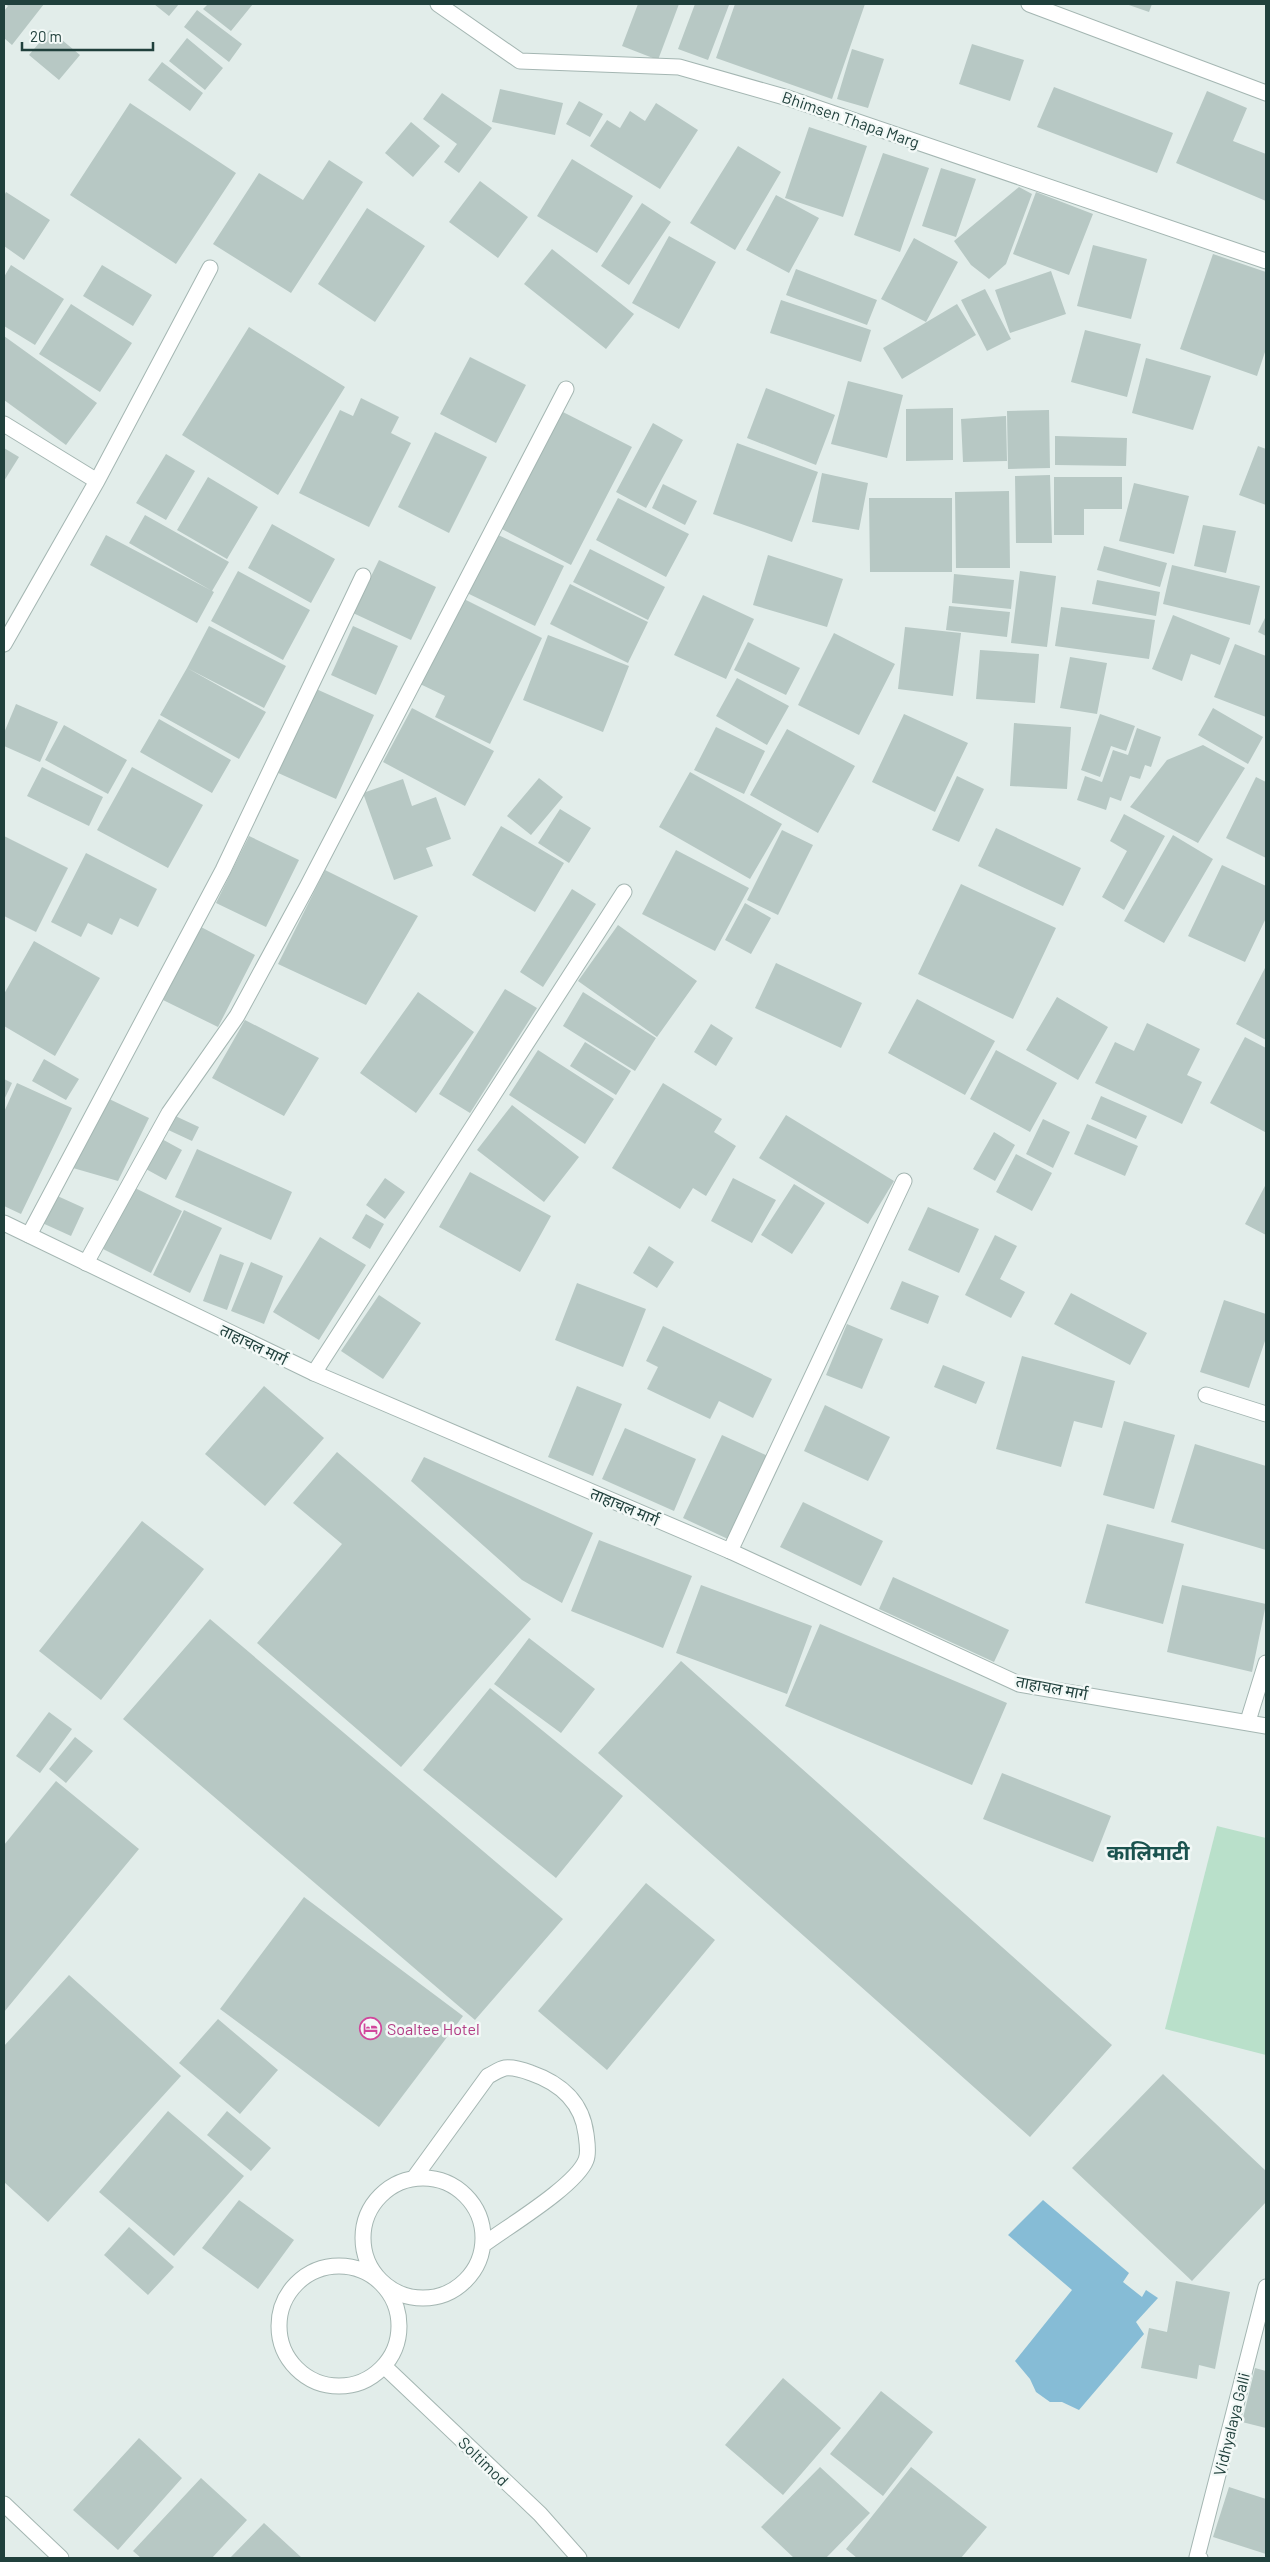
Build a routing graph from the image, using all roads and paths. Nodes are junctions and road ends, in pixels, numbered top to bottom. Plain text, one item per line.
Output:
1 (438, 4) edge
2 (1030, 4) edge
3 (1266, 93) edge
4 (1266, 261) edge
5 (210, 268) dead end
6 (566, 389) dead end
7 (4, 424) edge
8 (97, 481) junction
9 (363, 576) dead end
10 (4, 644) edge
11 (624, 892) dead end
12 (904, 1181) dead end
13 (4, 1223) edge
14 (29, 1235) junction
15 (86, 1263) junction
16 (314, 1373) junction
17 (1206, 1395) dead end
18 (1266, 1414) edge
19 (730, 1551) junction
20 (1266, 1663) edge
21 (1248, 1722) junction
22 (1266, 1726) edge
23 (414, 2178) junction
24 (483, 2245) junction
25 (380, 2280) junction
26 (1266, 2287) edge
27 (385, 2367) junction
28 (4, 2504) edge
29 (61, 2558) edge
30 (579, 2558) edge
31 (1200, 2558) edge

1 - 4 street, Bhimsen Thapa Marg
2 - 3 street
5 - 8 street
6 - 15 street
7 - 8 street
8 - 10 street
9 - 14 street
11 - 16 street
12 - 19 street
13 - 14 street, ताहाचल मार्ग
14 - 15 street, ताहाचल मार्ग
15 - 16 street, ताहाचल मार्ग
16 - 19 street, ताहाचल मार्ग
17 - 18 street
19 - 21 street, ताहाचल मार्ग
20 - 21 street
21 - 22 street, ताहाचल मार्ग
23 - 24 street
23 - 24 street
23 - 25 street
24 - 25 street
25 - 27 street
25 - 27 street
26 - 31 street, Vidhyalaya Galli
27 - 30 street, Soltimod
28 - 29 street

